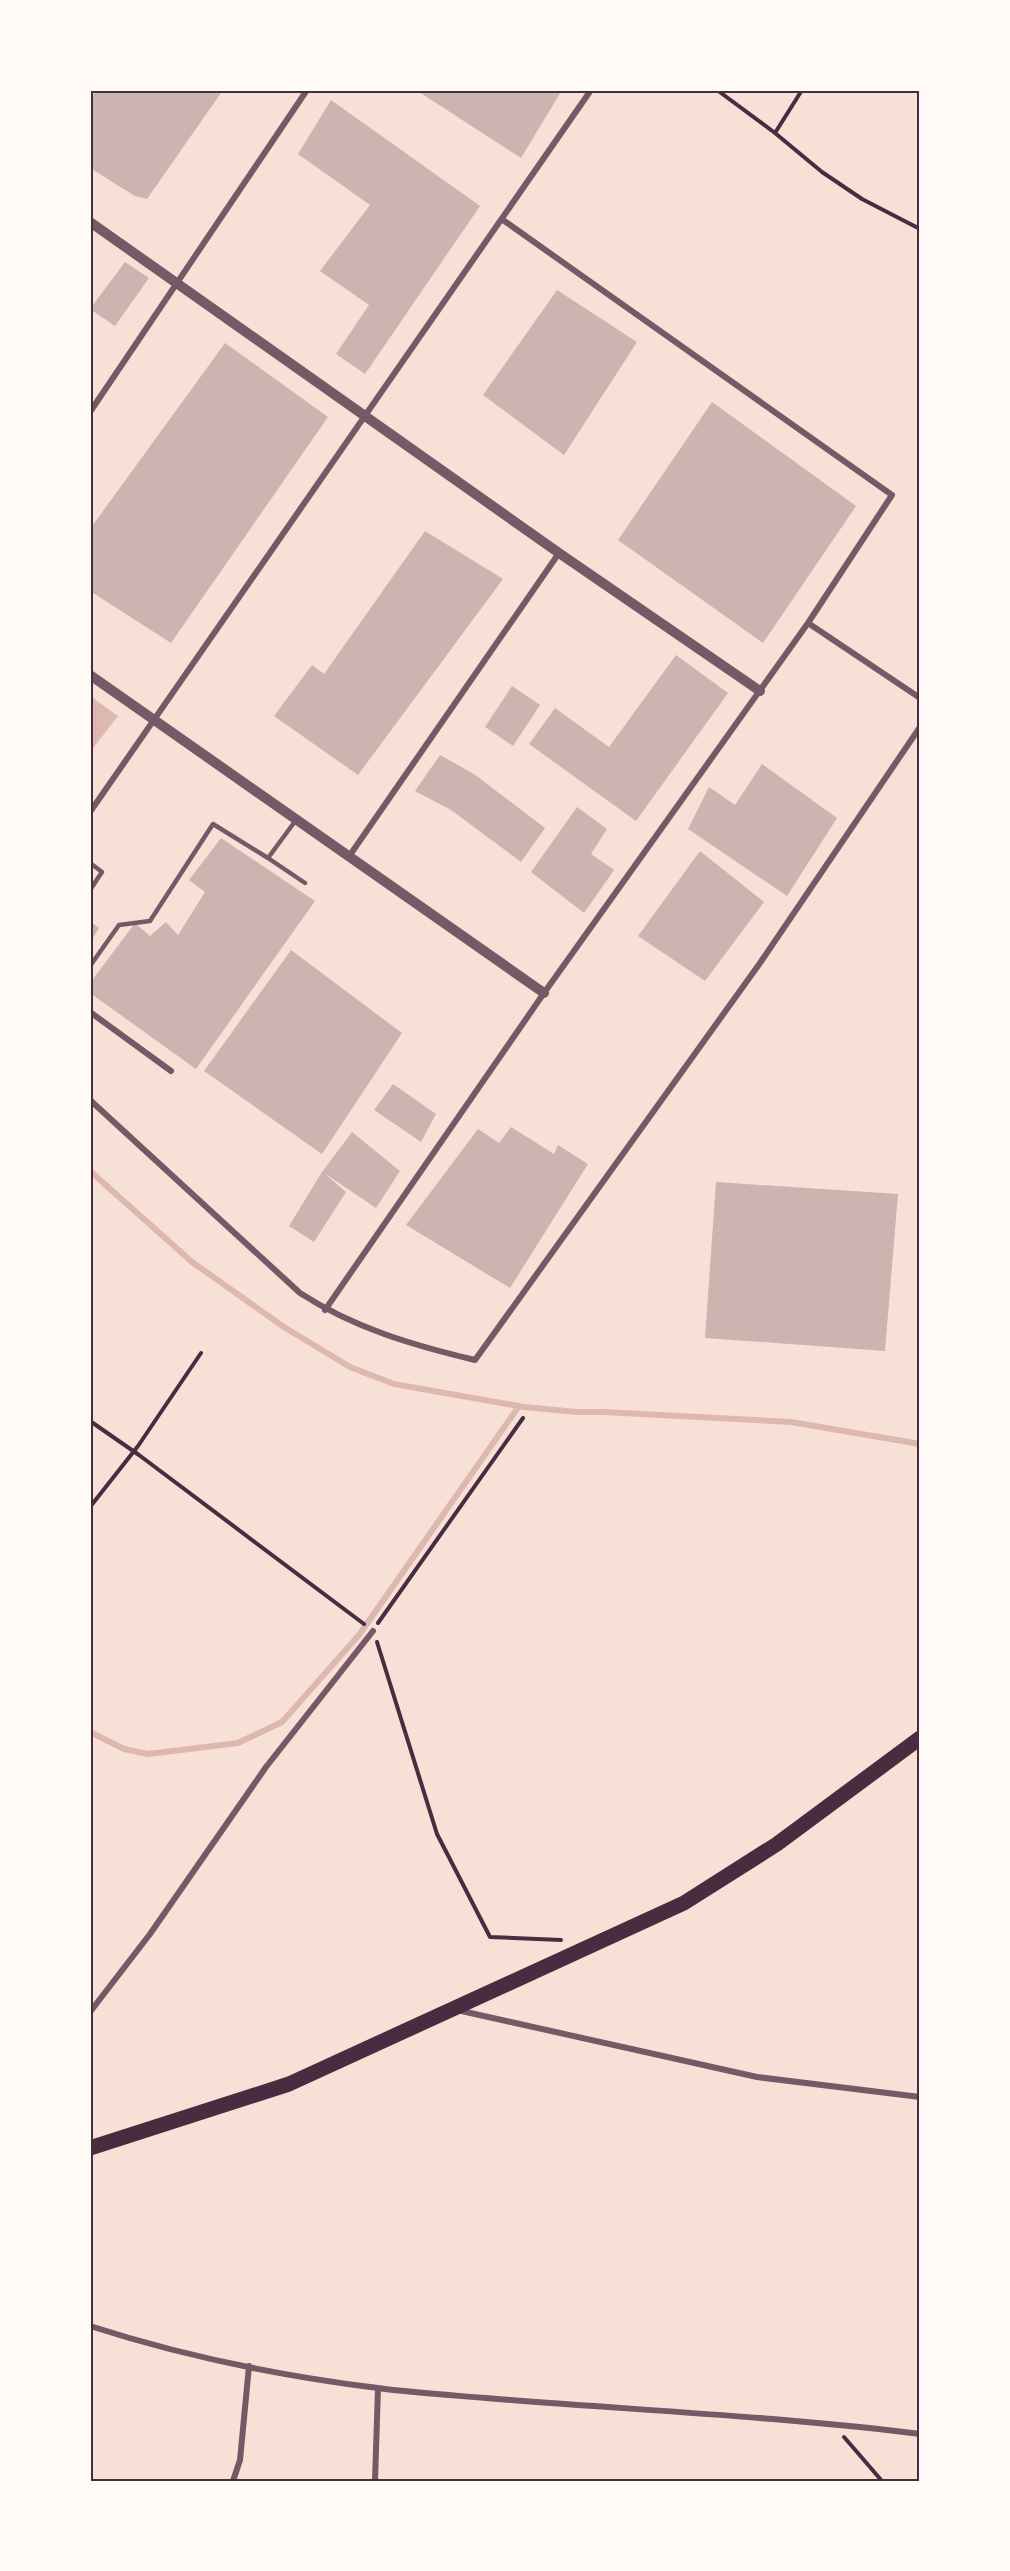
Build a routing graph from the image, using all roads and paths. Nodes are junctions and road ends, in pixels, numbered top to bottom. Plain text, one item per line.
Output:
1 (307, 90) edge
2 (591, 90) edge
3 (717, 90) edge
4 (801, 90) edge
5 (775, 133) junction
6 (503, 220) junction
7 (90, 222) edge
8 (920, 229) edge
9 (177, 283) junction
10 (90, 412) edge
11 (367, 415) junction
12 (559, 553) junction
13 (808, 623) junction
14 (90, 675) edge
15 (760, 691) junction
16 (920, 698) edge
17 (154, 719) junction
18 (920, 727) edge
19 (90, 812) edge
20 (297, 818) junction
21 (350, 855) junction
22 (268, 858) junction
23 (90, 863) edge
24 (305, 883) dead end
25 (90, 890) edge
26 (90, 966) edge
27 (544, 993) junction
28 (90, 1012) edge
29 (171, 1071) dead end
30 (90, 1100) edge
31 (325, 1310) junction
32 (201, 1353) dead end
33 (523, 1418) dead end
34 (90, 1421) edge
35 (90, 1507) edge
36 (373, 1631) junction
37 (920, 1738) edge
38 (567, 1941) dead end
39 (453, 2009) junction
40 (90, 2012) edge
41 (920, 2097) edge
42 (90, 2148) edge
43 (90, 2326) edge
44 (249, 2366) junction
45 (378, 2388) junction
46 (831, 2423) junction
47 (920, 2434) edge
48 (233, 2481) edge
49 (375, 2481) edge
50 (882, 2481) edge

1 - 9 street
2 - 6 street
3 - 5 path
4 - 5 path
5 - 8 path
6 - 11 street
6 - 13 street
7 - 9 street
9 - 10 street
9 - 11 street
11 - 12 street
11 - 17 street
12 - 15 street
12 - 21 street
13 - 15 street
13 - 16 street
14 - 17 street
15 - 27 street
17 - 19 street
17 - 20 street
18 - 31 street
20 - 21 street
20 - 22 lane
21 - 27 street
22 - 24 lane
22 - 26 lane
23 - 25 lane
27 - 31 street
28 - 29 street
30 - 31 street
32 - 35 path
33 - 36 path
34 - 36 path
36 - 38 path
36 - 40 street
37 - 39 main road
39 - 41 street
39 - 42 main road
43 - 44 street
44 - 45 street
44 - 48 street
45 - 46 street
45 - 49 street
46 - 47 street
46 - 50 path

